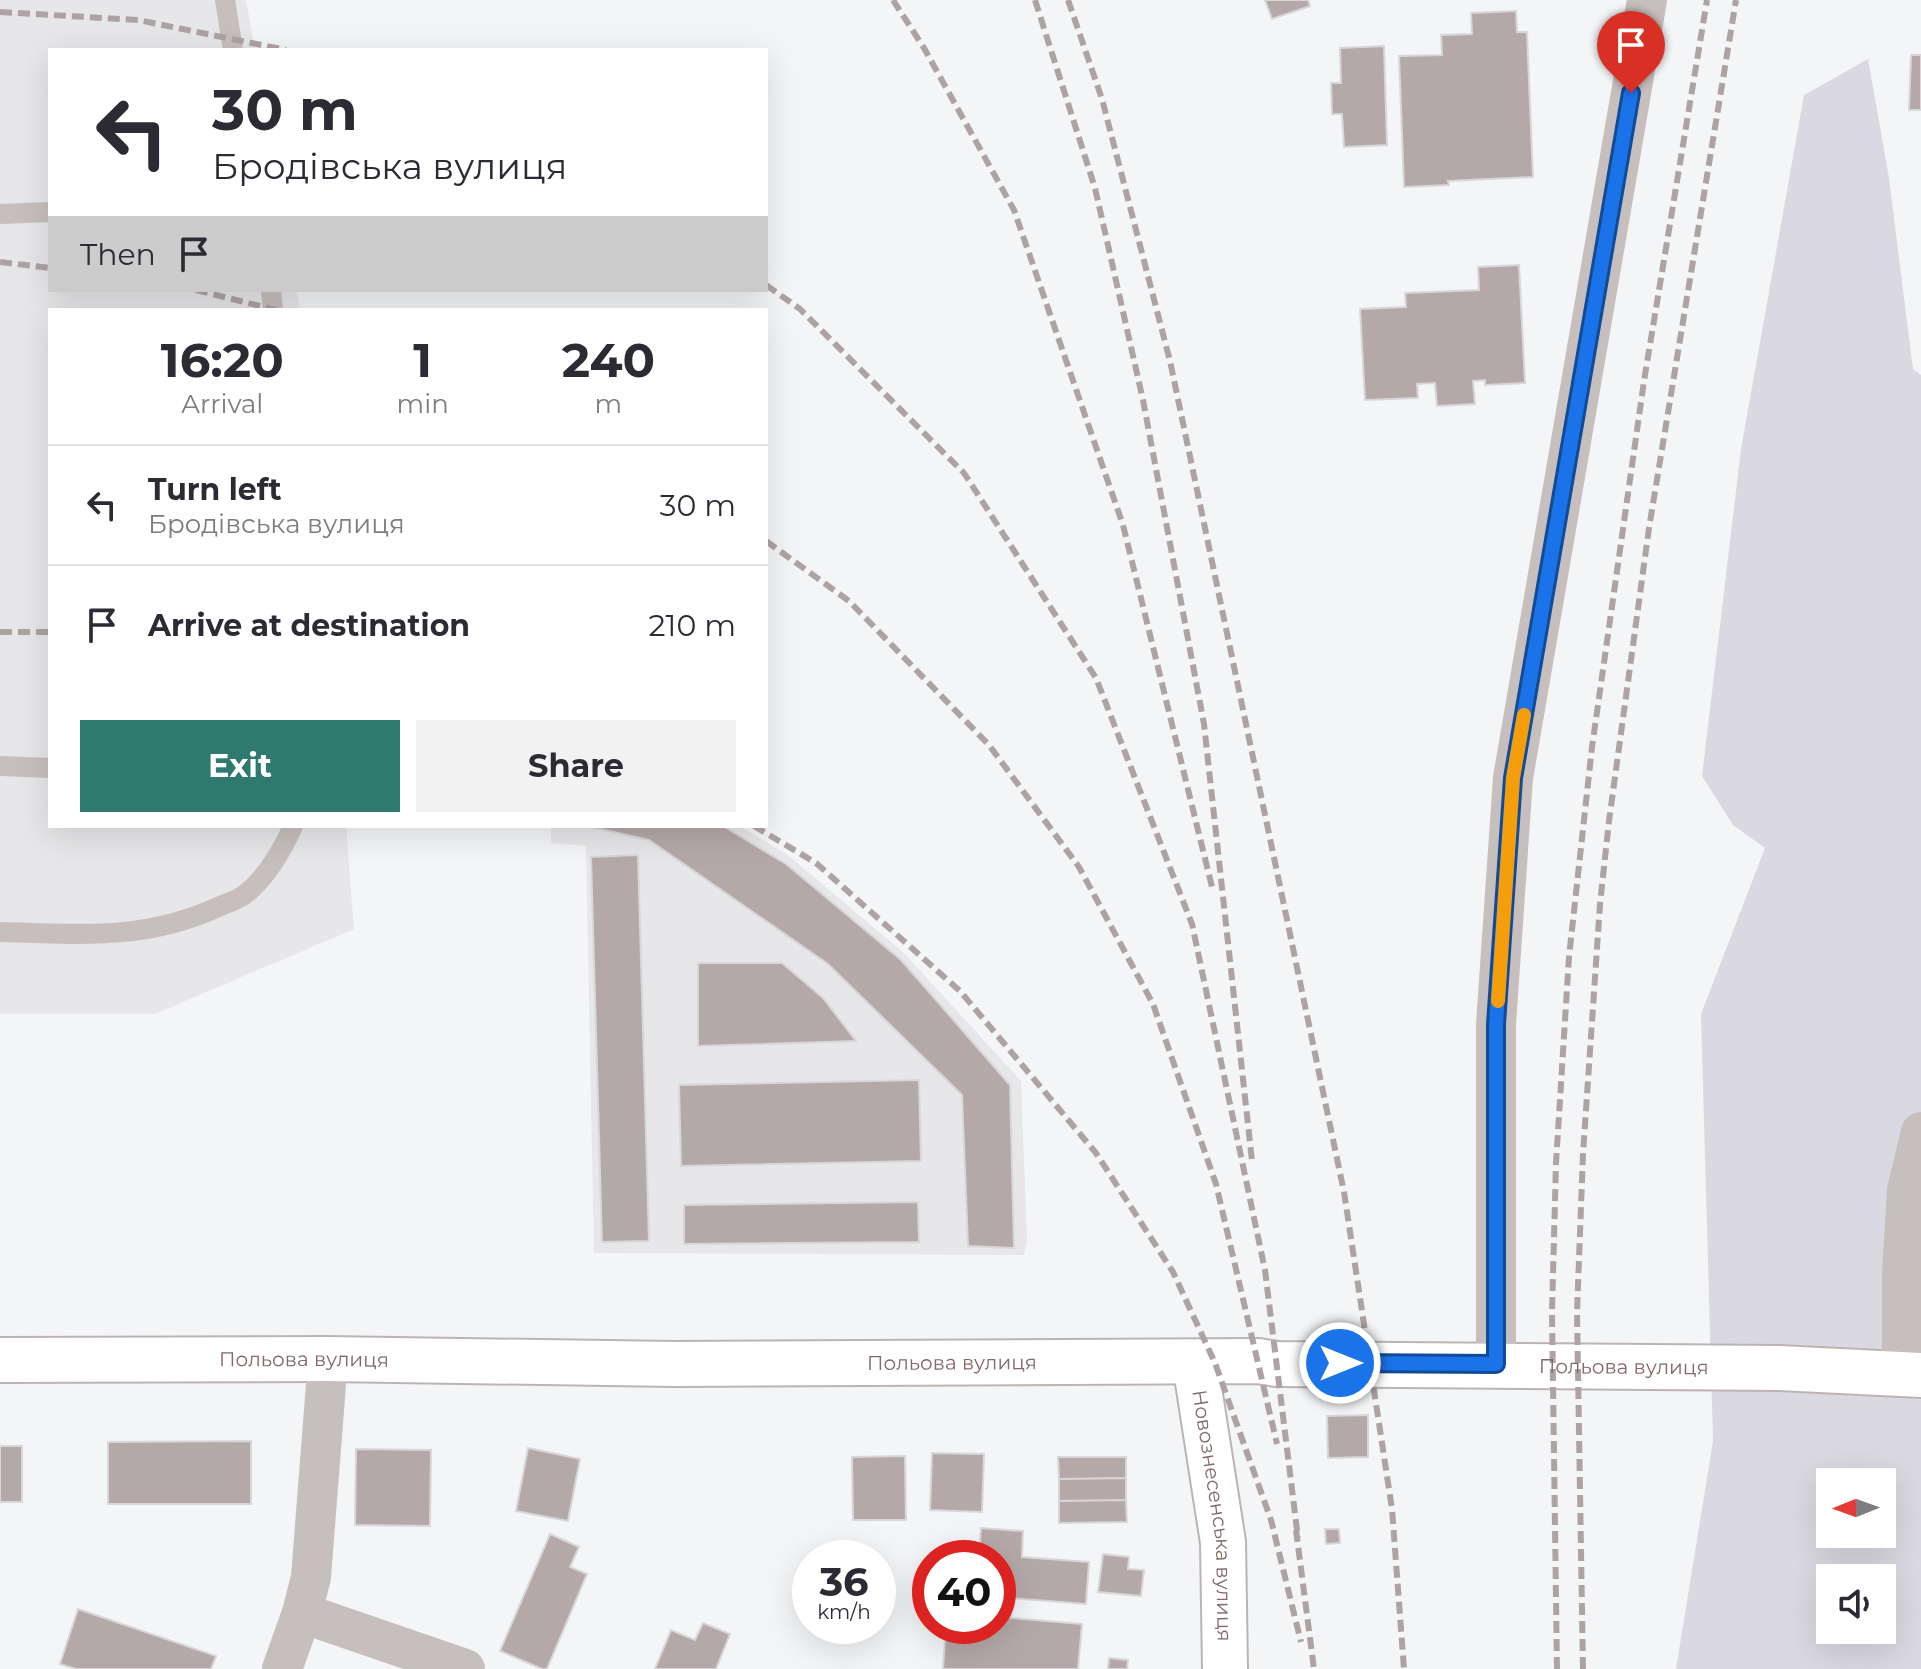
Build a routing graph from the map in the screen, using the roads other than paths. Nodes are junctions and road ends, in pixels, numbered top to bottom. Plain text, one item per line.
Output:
1 (225, 0) edge
2 (1647, 0) edge
3 (233, 48) edge
4 (48, 212) edge
5 (0, 214) edge
6 (0, 766) edge
7 (48, 768) edge
8 (292, 828) edge
9 (0, 932) edge
10 (1921, 1132) edge
11 (328, 1359) junction
12 (0, 1360) edge
13 (1195, 1363) junction
14 (1496, 1364) junction
15 (1912, 1375) edge
16 (302, 1613) junction
17 (282, 1669) edge
18 (465, 1669) edge
19 (1225, 1669) edge

1 - 3 lane
2 - 14 street
4 - 5 lane
6 - 7 lane
8 - 9 lane
10 - 15 street, Польова вулиця
11 - 12 street, Польова вулиця
11 - 13 street, Польова вулиця
11 - 16 street
13 - 14 street, Польова вулиця
13 - 19 street, Новознесенська вулиця
14 - 15 street, Польова вулиця
16 - 17 street
16 - 18 street

